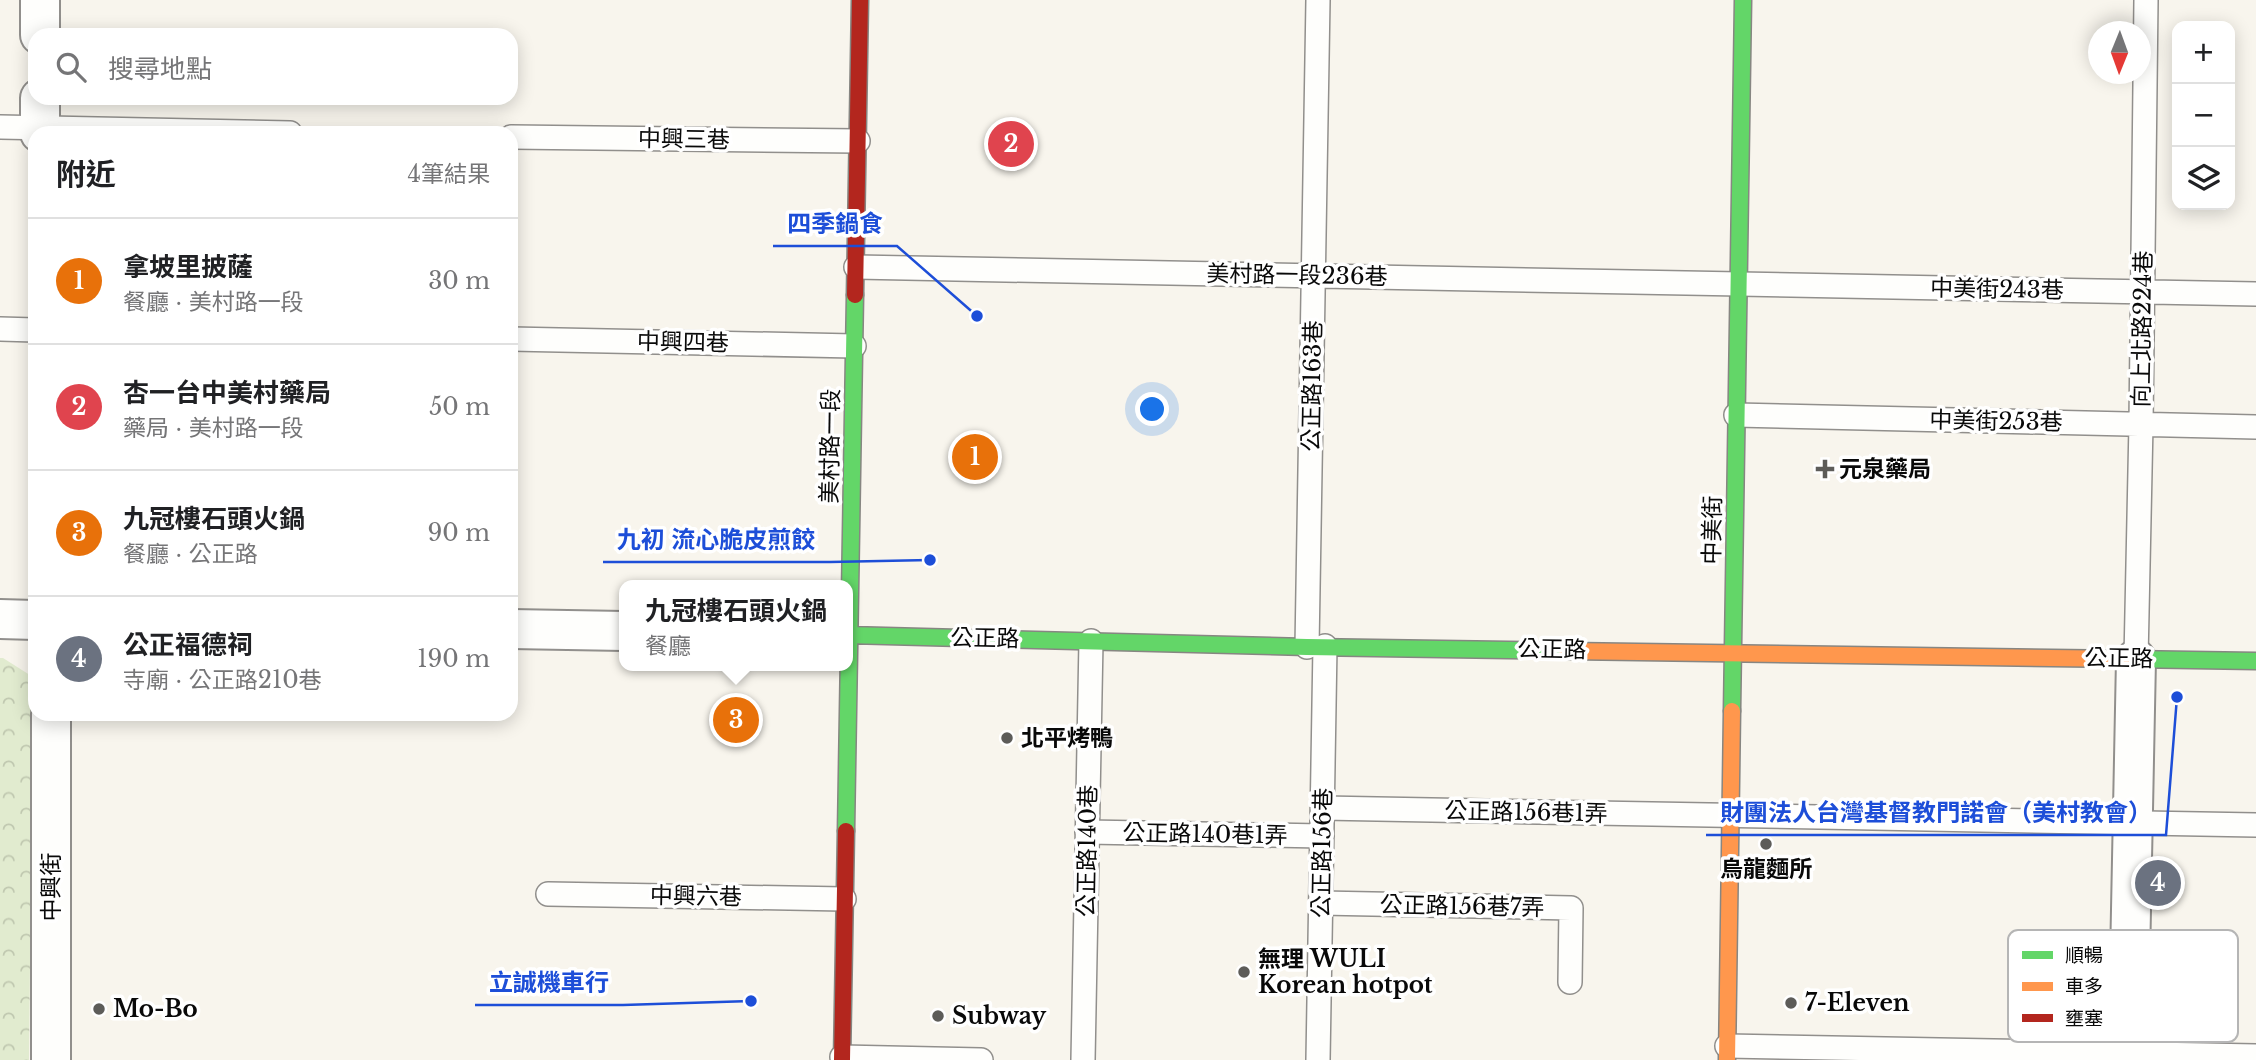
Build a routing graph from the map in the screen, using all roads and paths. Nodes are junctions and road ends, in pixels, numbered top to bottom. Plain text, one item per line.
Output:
1 (40, 0) edge
2 (860, 0) edge
3 (1318, 0) edge
4 (1742, 0) edge
5 (2146, 0) edge
6 (40, 28) edge
7 (40, 120) edge
8 (155, 126) edge
9 (0, 127) edge
10 (518, 137) edge
11 (858, 141) junction
12 (856, 267) junction
13 (1314, 275) junction
14 (1738, 284) junction
15 (2143, 292) junction
16 (2256, 294) edge
17 (0, 329) edge
18 (28, 330) edge
19 (518, 339) edge
20 (854, 346) junction
21 (1736, 415) junction
22 (2141, 424) junction
23 (2256, 427) edge
24 (850, 580) edge
25 (0, 619) edge
26 (28, 620) edge
27 (518, 629) edge
28 (619, 631) edge
29 (853, 635) edge
30 (1091, 641) junction
31 (1316, 647) junction
32 (1733, 652) junction
33 (2136, 659) junction
34 (2256, 661) edge
35 (848, 671) edge
36 (51, 721) edge
37 (1323, 808) junction
38 (1730, 816) junction
39 (2134, 823) junction
40 (2256, 825) edge
41 (1087, 831) junction
42 (1322, 836) junction
43 (548, 894) dead end
44 (845, 899) junction
45 (1321, 903) junction
46 (2131, 930) edge
47 (1570, 982) dead end
48 (1727, 1053) edge
49 (2256, 1056) edge
50 (2128, 1057) edge
51 (842, 1059) edge
52 (51, 1060) edge
53 (981, 1060) edge
54 (1083, 1060) edge
55 (1318, 1060) edge

1 - 6 street
2 - 11 street, 美村路一段
3 - 13 lane, 公正路163巷
4 - 14 street, 中美街
5 - 15 lane, 向上北路224巷
7 - 8 lane
7 - 9 lane
10 - 11 lane, 中興三巷
11 - 12 street, 美村路一段
12 - 13 lane, 美村路一段236巷
12 - 20 street, 美村路一段
13 - 14 lane, 美村路一段236巷
13 - 31 lane, 公正路163巷
14 - 15 lane, 中美街243巷
14 - 21 street, 中美街
15 - 16 lane, 中美街243巷
15 - 22 lane, 向上北路224巷
17 - 18 lane
19 - 20 lane, 中興四巷
20 - 24 street, 美村路一段
21 - 22 lane, 中美街253巷
21 - 32 street, 中美街
22 - 23 lane, 中美街253巷
22 - 33 lane, 向上北路224巷
25 - 26 street
27 - 28 street
29 - 30 street, 公正路
30 - 31 street, 公正路
30 - 41 lane, 公正路140巷
31 - 32 street, 公正路
31 - 37 lane, 公正路156巷
32 - 33 street, 公正路
32 - 38 street, 中美街
33 - 34 street, 公正路
33 - 39 street
35 - 44 street, 美村路一段
36 - 52 street, 中興街
37 - 38 lane, 公正路156巷1弄
37 - 42 lane, 公正路156巷
38 - 39 lane, 公正路156巷1弄
38 - 48 street, 中美街
39 - 40 lane, 公正路156巷1弄
39 - 46 street
41 - 42 lane, 公正路140巷1弄
41 - 54 lane, 公正路140巷
42 - 45 lane, 公正路156巷
43 - 44 lane, 中興六巷
44 - 51 street, 美村路一段
45 - 47 lane, 公正路156巷7弄
45 - 55 lane, 公正路156巷
48 - 50 lane
49 - 50 lane
51 - 53 lane

